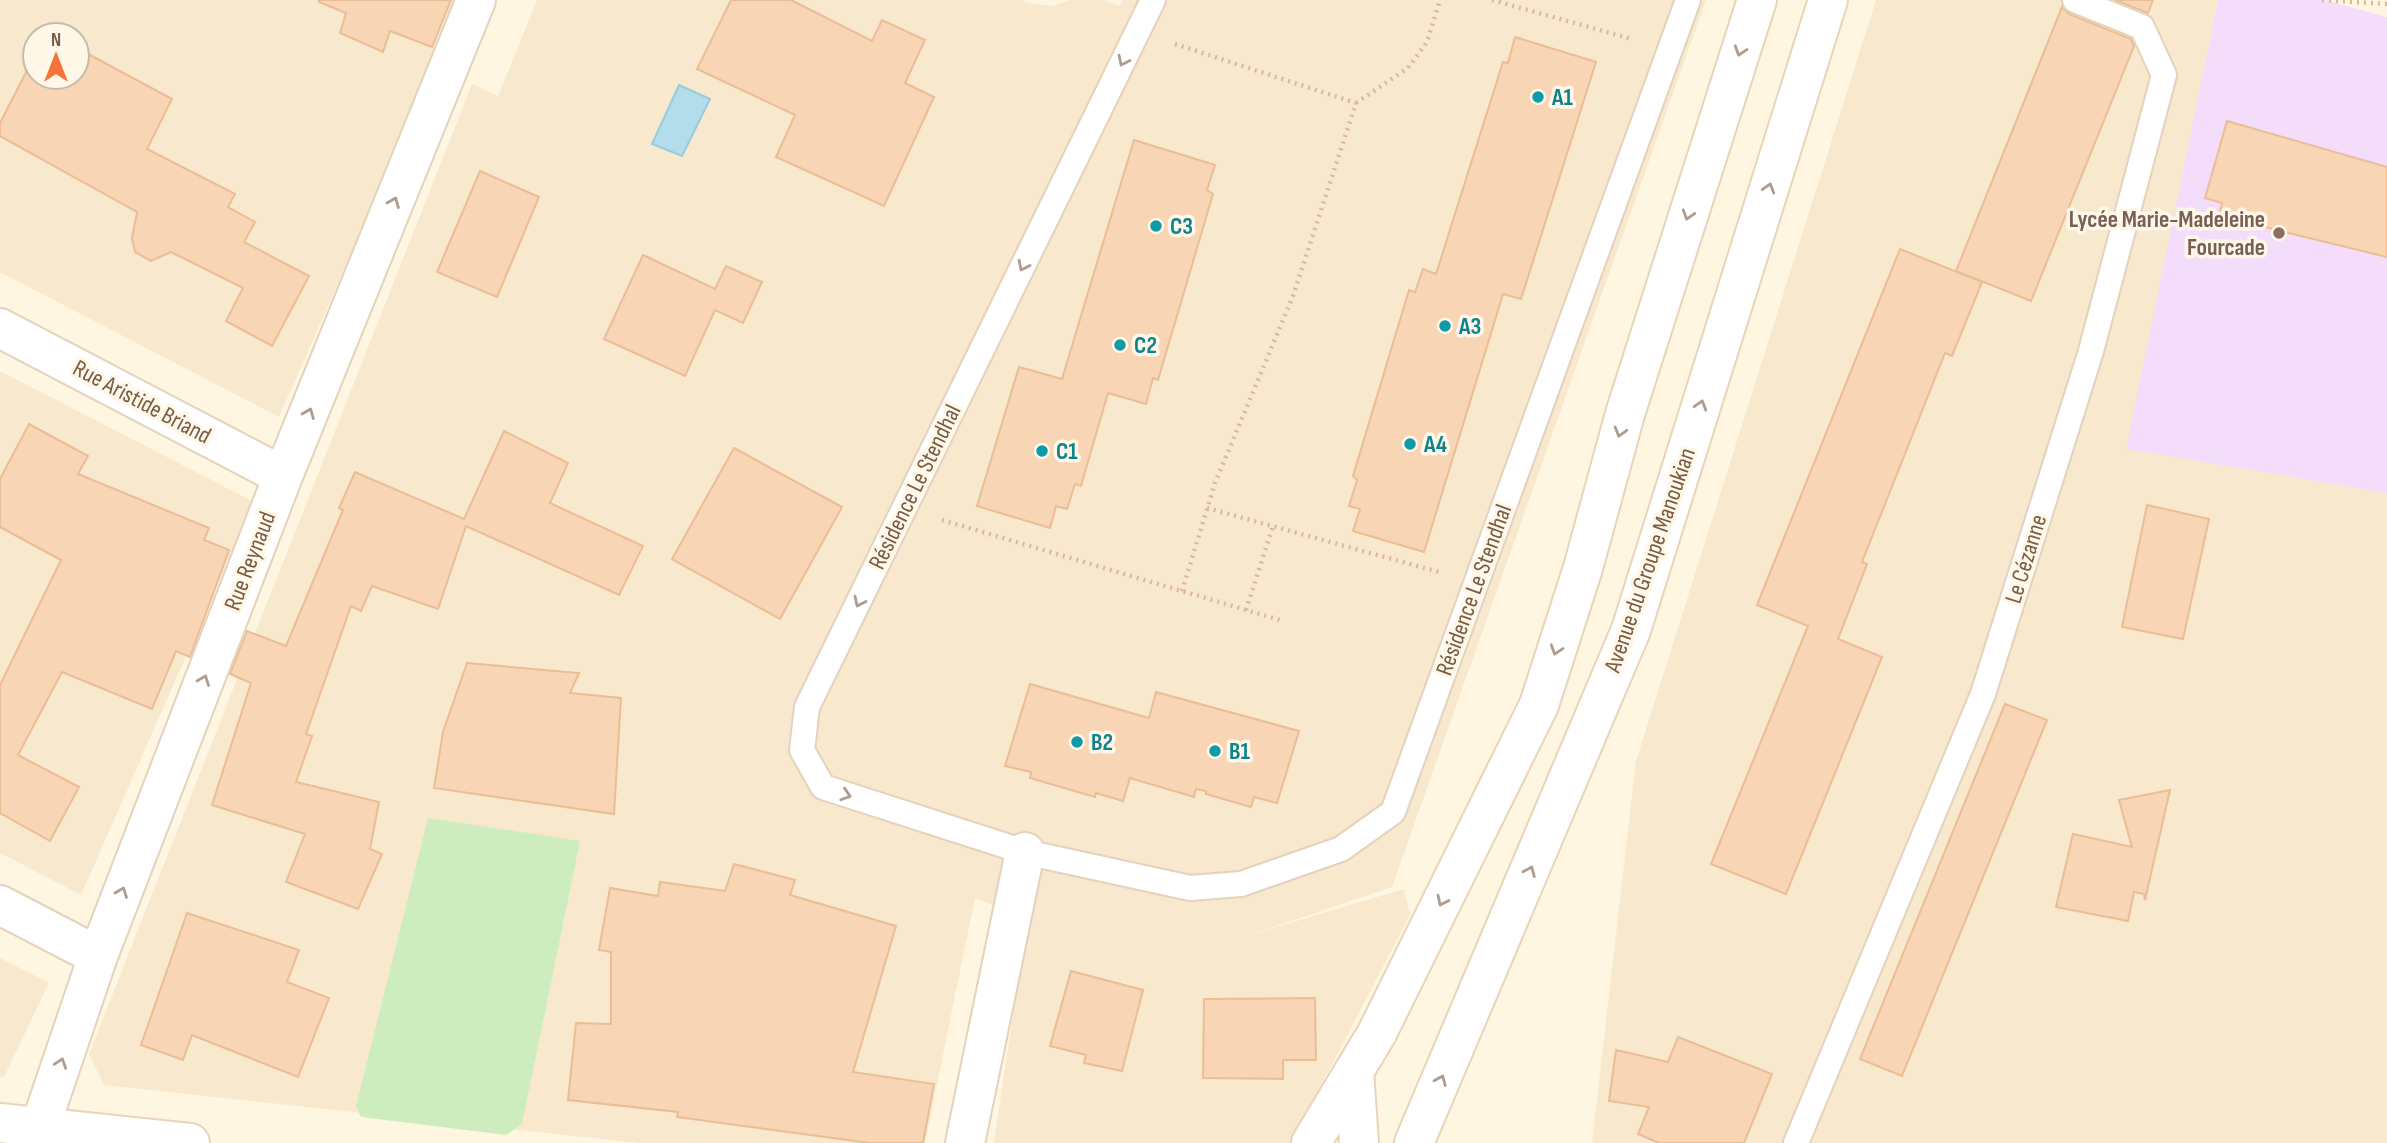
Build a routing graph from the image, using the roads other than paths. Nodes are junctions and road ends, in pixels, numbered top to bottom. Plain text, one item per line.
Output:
1 (476, 0) edge
2 (1153, 0) edge
3 (1688, 0) edge
4 (1757, 0) edge
5 (1828, 0) edge
6 (2076, 0) edge
7 (0, 328) edge
8 (283, 477) junction
9 (1025, 852) junction
10 (0, 905) edge
11 (97, 956) junction
12 (1354, 1071) junction
13 (0, 1124) edge
14 (40, 1128) junction
15 (190, 1143) edge
16 (965, 1143) edge
17 (1311, 1143) edge
18 (1359, 1143) edge
19 (1414, 1143) edge
20 (1796, 1143) edge

8 -> 1 main road, Rue Reynaud
2 -> 9 lane, Résidence Le Stendhal
3 - 9 lane, Résidence Le Stendhal
4 -> 12 main road
19 -> 5 main road, Avenue du Groupe Manoukian
6 - 20 lane, Le Cézanne
7 - 8 main road, Rue Aristide Briand
11 -> 8 main road, Rue Reynaud
9 - 16 main road
10 - 11 main road
14 -> 11 main road, Rue Reynaud
12 - 17 main road
12 - 18 main road
13 - 14 main road
14 - 15 main road

